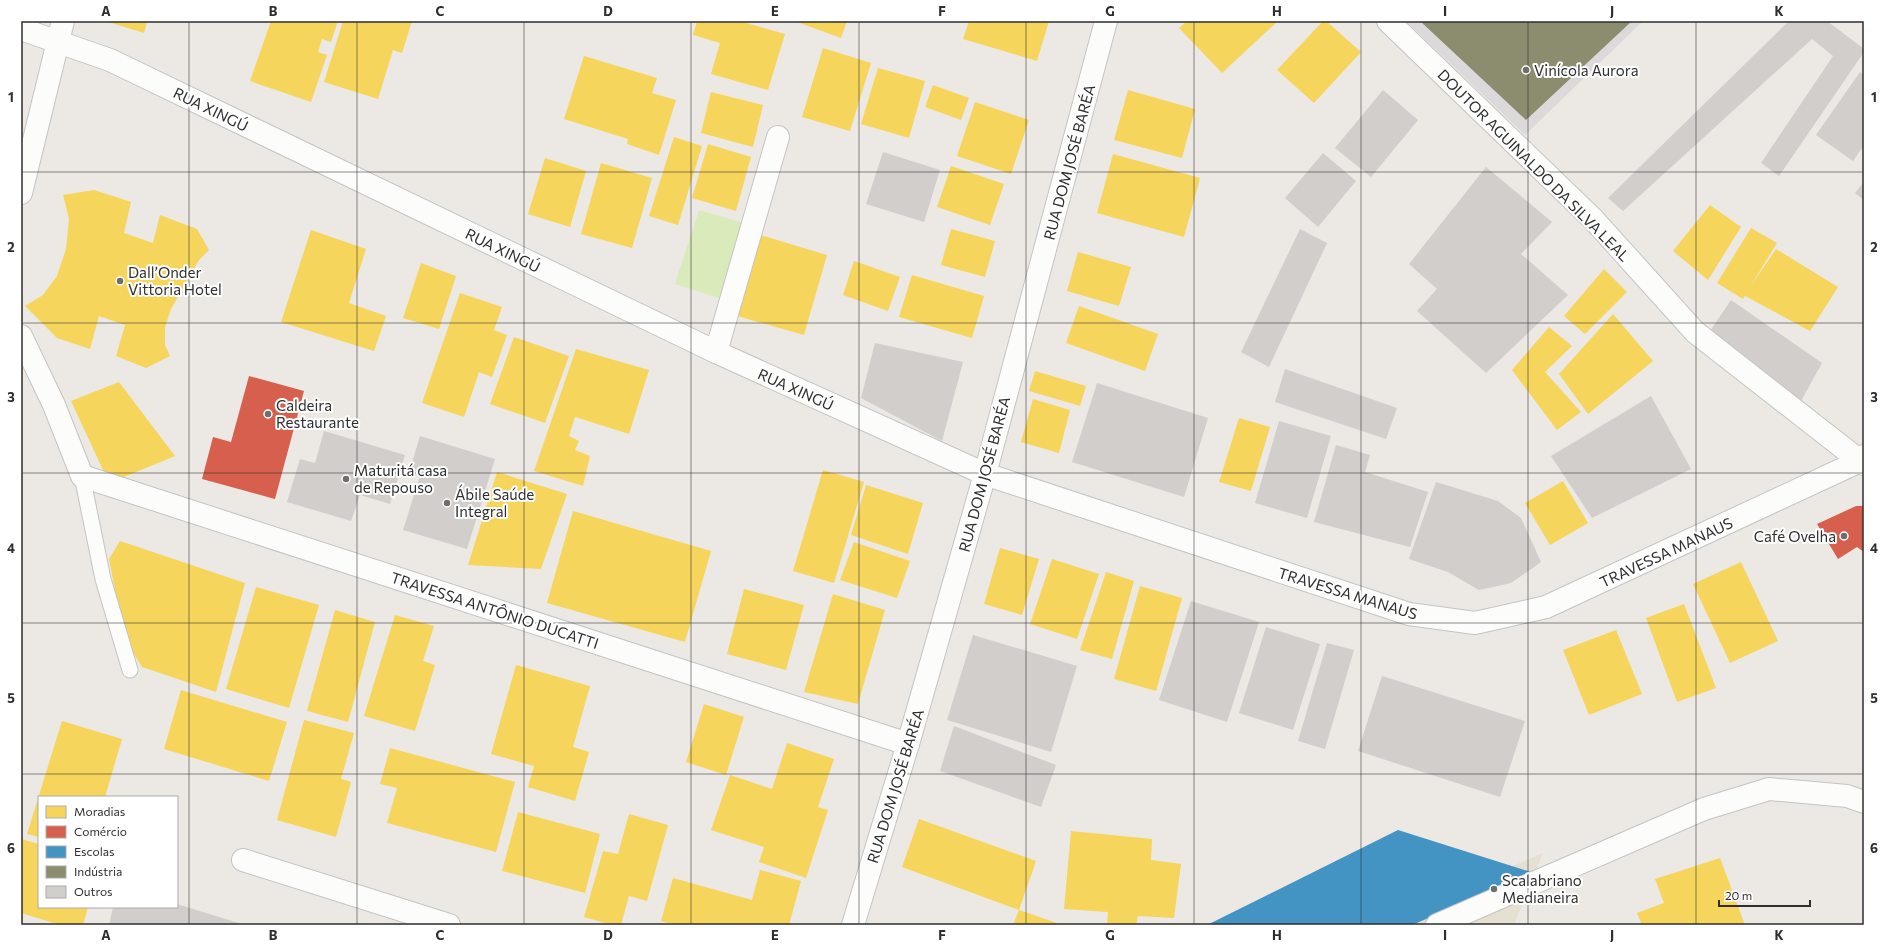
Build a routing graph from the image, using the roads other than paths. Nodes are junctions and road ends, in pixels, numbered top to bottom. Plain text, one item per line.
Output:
1 (1106, 21) edge
2 (1388, 21) edge
3 (21, 29) edge
4 (61, 31) edge
5 (778, 137) dead end
6 (21, 193) edge
7 (21, 336) edge
8 (716, 352) junction
9 (1863, 460) edge
10 (985, 474) junction
11 (82, 476) junction
12 (130, 670) dead end
13 (908, 744) junction
14 (1864, 802) edge
15 (243, 860) dead end
16 (449, 925) edge
17 (852, 925) edge
18 (1437, 925) edge

1 - 10 street, RUA DOM JOSÉ BARÉA
2 - 9 street, DOUTOR AGUINALDO DA SILVA LEAL
3 - 4 street, RUA XINGÚ
4 - 6 street
4 - 8 street, RUA XINGÚ
5 - 8 street
7 - 11 street
8 - 10 street, RUA XINGÚ
9 - 10 street, TRAVESSA MANAUS
10 - 13 street, RUA DOM JOSÉ BARÉA
11 - 12 lane
11 - 13 street, TRAVESSA ANTÔNIO DUCATTI
13 - 17 street, RUA DOM JOSÉ BARÉA
14 - 18 street
15 - 16 street

